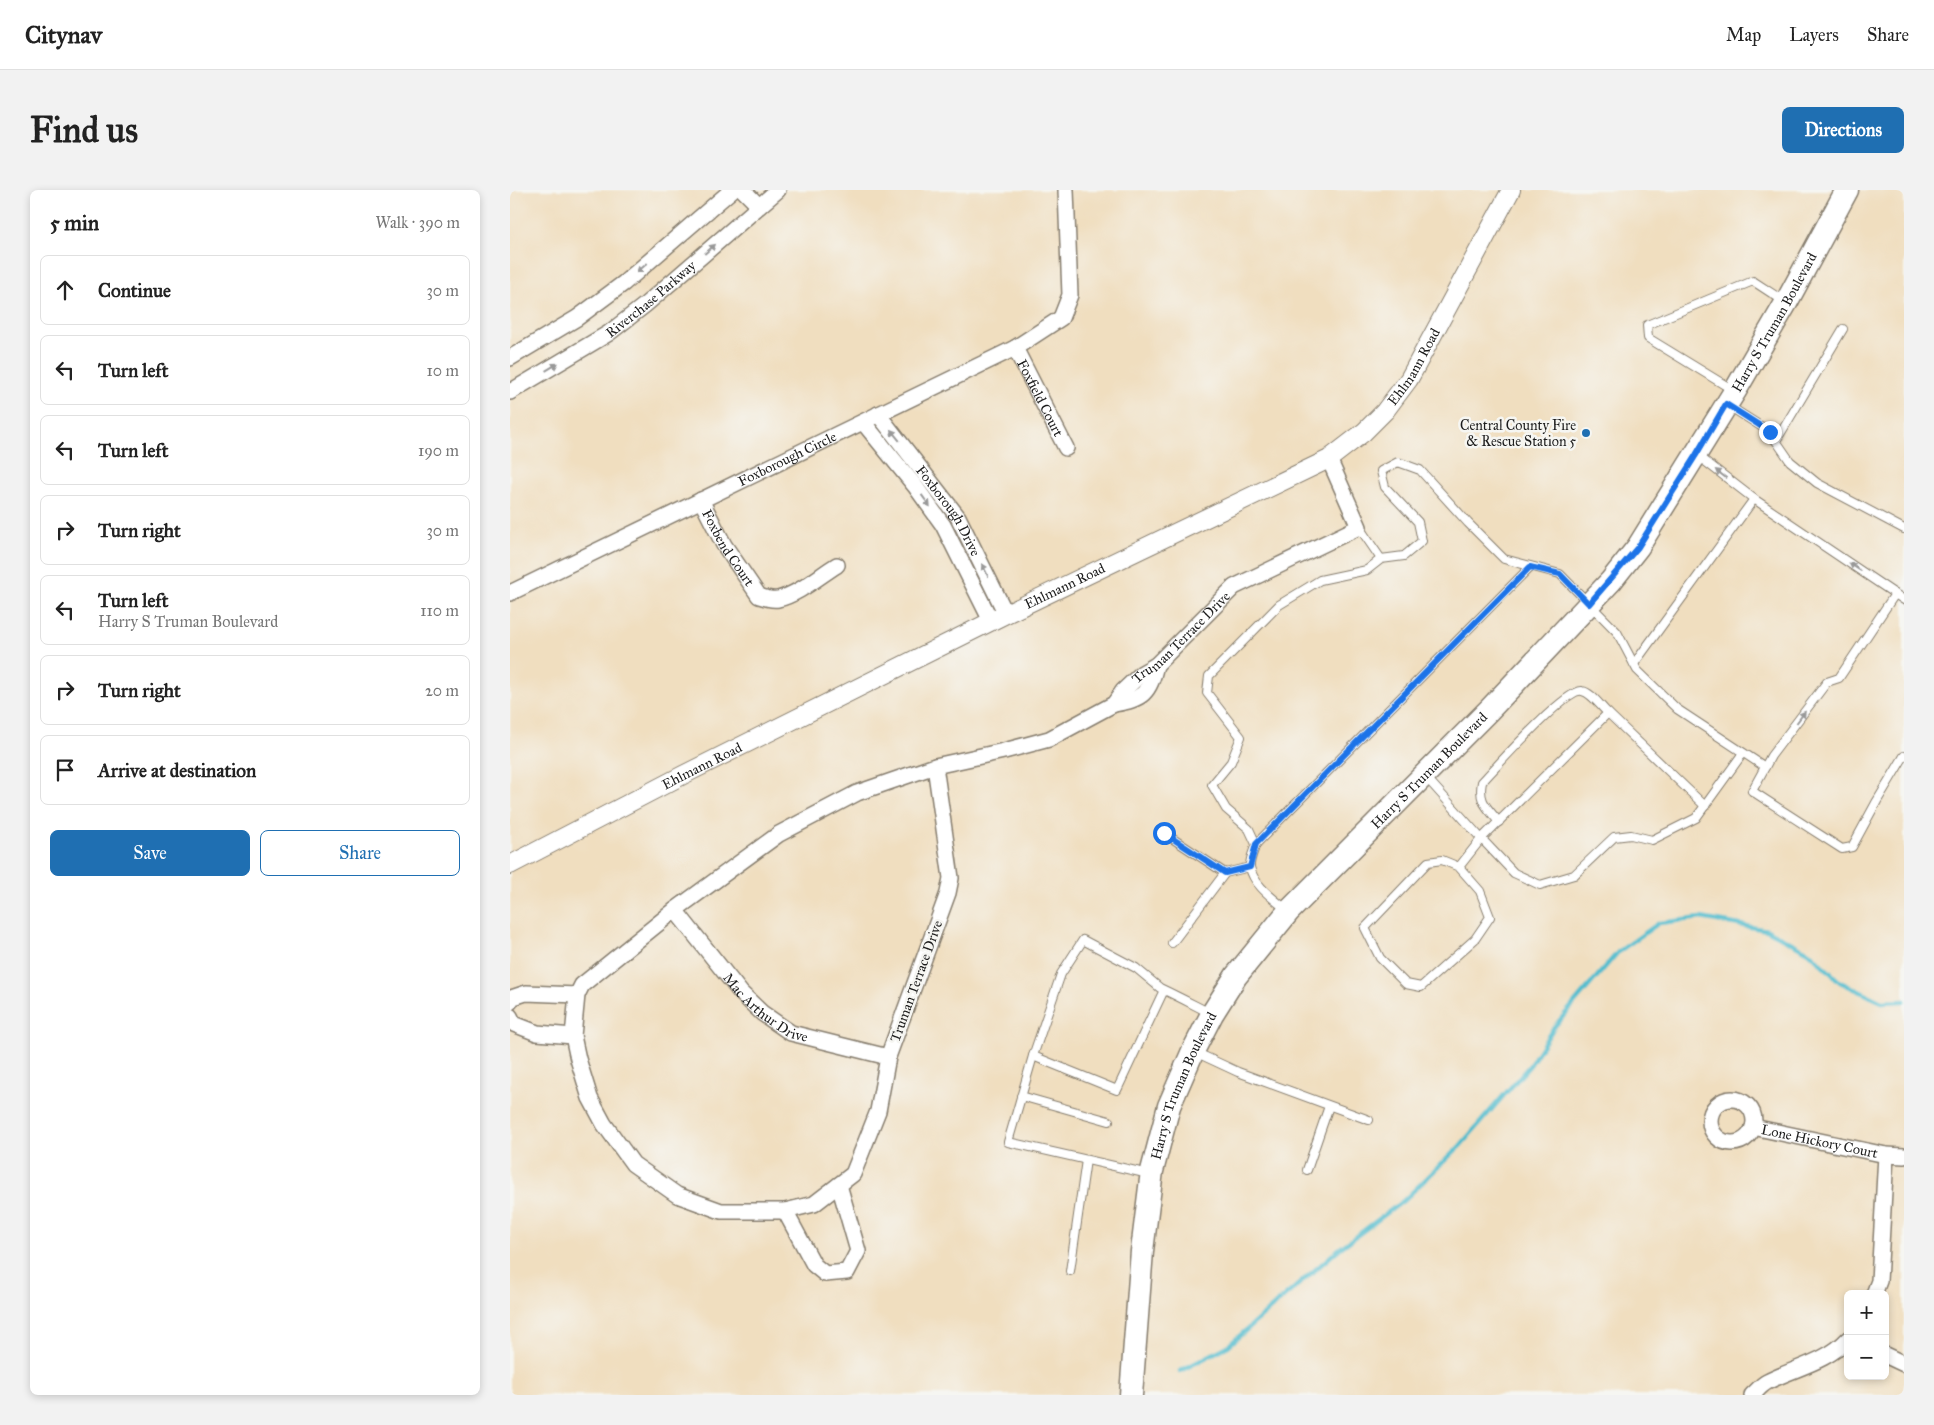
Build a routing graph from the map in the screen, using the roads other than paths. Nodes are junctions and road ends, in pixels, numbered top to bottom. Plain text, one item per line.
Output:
1 (732, 190) edge
2 (742, 190) edge
3 (778, 190) edge
4 (1066, 190) edge
5 (1511, 190) edge
6 (1847, 190) edge
7 (759, 206) junction
8 (1786, 303) junction
9 (1843, 329) dead end
10 (1015, 348) junction
11 (510, 358) edge
12 (510, 392) edge
13 (1730, 397) junction
14 (878, 414) junction
15 (863, 422) junction
16 (1776, 441) junction
17 (1066, 448) dead end
18 (1696, 455) junction
19 (1329, 459) junction
20 (701, 500) junction
21 (1754, 500) junction
22 (1359, 527) junction
23 (1904, 529) edge
24 (1381, 559) junction
25 (837, 565) dead end
26 (1530, 567) junction
27 (510, 592) edge
28 (1895, 594) junction
29 (1904, 600) edge
30 (1589, 604) junction
31 (999, 618) junction
32 (1634, 664) junction
33 (1608, 713) junction
34 (1743, 753) junction
35 (1904, 756) edge
36 (935, 766) junction
37 (1765, 767) junction
38 (1425, 776) junction
39 (1705, 806) junction
40 (1499, 822) junction
41 (1164, 833) dead end
42 (1481, 839) junction
43 (1256, 844) junction
44 (510, 865) edge
45 (1250, 867) junction
46 (1459, 867) junction
47 (1225, 873) junction
48 (675, 910) junction
49 (1288, 912) junction
50 (1172, 943) dead end
51 (1164, 990) junction
52 (577, 995) junction
53 (510, 1002) edge
54 (1212, 1014) junction
55 (510, 1016) edge
56 (573, 1036) junction
57 (1193, 1051) junction
58 (1033, 1056) junction
59 (888, 1057) junction
60 (1021, 1096) junction
61 (1329, 1106) junction
62 (1369, 1120) dead end
63 (1109, 1121) dead end
64 (1753, 1127) dead end
65 (1886, 1155) junction
66 (1904, 1156) edge
67 (1086, 1160) junction
68 (1307, 1170) dead end
69 (1151, 1174) junction
70 (839, 1185) junction
71 (785, 1211) junction
72 (1070, 1271) dead end
73 (1876, 1290) edge
74 (1844, 1343) edge
75 (1889, 1358) edge
76 (1904, 1364) edge
77 (1131, 1395) edge
78 (1752, 1395) edge

1 -> 11 street, Riverchase Parkway
2 - 7 street
3 - 7 street, Riverchase Parkway
4 - 10 street, Foxborough Circle
5 - 19 street, Ehlmann Road
6 - 8 main road, Harry S Truman Boulevard
12 -> 7 street, Riverchase Parkway
8 - 13 main road, Harry S Truman Boulevard
8 - 13 lane
9 - 16 lane
10 - 14 street, Foxborough Circle
10 - 17 street, Foxfield Court
13 - 16 lane
13 - 18 main road, Harry S Truman Boulevard
14 - 15 street, Foxborough Circle
31 -> 14 street, Foxborough Drive
15 - 20 street, Foxborough Circle
15 -> 31 street, Foxborough Drive
16 - 23 lane
21 -> 18 lane
18 - 30 main road, Harry S Truman Boulevard
19 - 22 street
19 - 31 street, Ehlmann Road
20 - 25 street, Foxbend Court
20 - 27 street, Foxborough Circle
28 -> 21 lane
21 - 32 lane
22 - 24 lane
22 - 36 street, Truman Terrace Drive
24 - 26 lane
24 - 43 lane
26 - 30 lane
26 - 43 lane
28 - 29 lane
37 -> 28 lane
30 - 32 lane
30 - 38 main road, Harry S Truman Boulevard
31 - 44 street, Ehlmann Road
32 - 34 lane
33 - 39 lane
33 - 40 lane
33 - 40 lane
34 - 37 lane
34 - 39 lane
35 - 37 lane
36 - 48 street, Truman Terrace Drive
36 - 59 street, Truman Terrace Drive
38 - 42 lane
38 - 49 main road, Harry S Truman Boulevard
39 - 42 lane
40 - 42 lane
41 - 47 lane
42 - 46 lane
43 - 45 lane
45 - 47 lane
45 - 49 lane
46 - 46 lane
47 - 50 lane
48 - 52 street, Truman Terrace Drive
48 - 59 street, Mac Arthur Drive
49 - 54 main road, Harry S Truman Boulevard
51 - 54 lane
51 - 58 lane
51 - 58 lane
52 - 53 street
52 - 56 street, Truman Terrace Drive
54 - 57 main road, Harry S Truman Boulevard
55 - 56 street
56 - 71 street, Truman Terrace Drive
57 - 61 lane
57 - 69 main road, Harry S Truman Boulevard
58 - 60 lane
59 - 70 street, Truman Terrace Drive
60 - 63 lane
60 - 67 lane
61 - 62 lane
61 - 68 lane
64 - 65 street, Lone Hickory Court
65 - 66 street, Lone Hickory Court
65 - 73 street
67 - 69 lane
67 - 72 lane
69 - 77 main road, Harry S Truman Boulevard
70 - 71 street, Truman Terrace Drive
70 - 71 street
74 - 78 street
75 - 76 street

